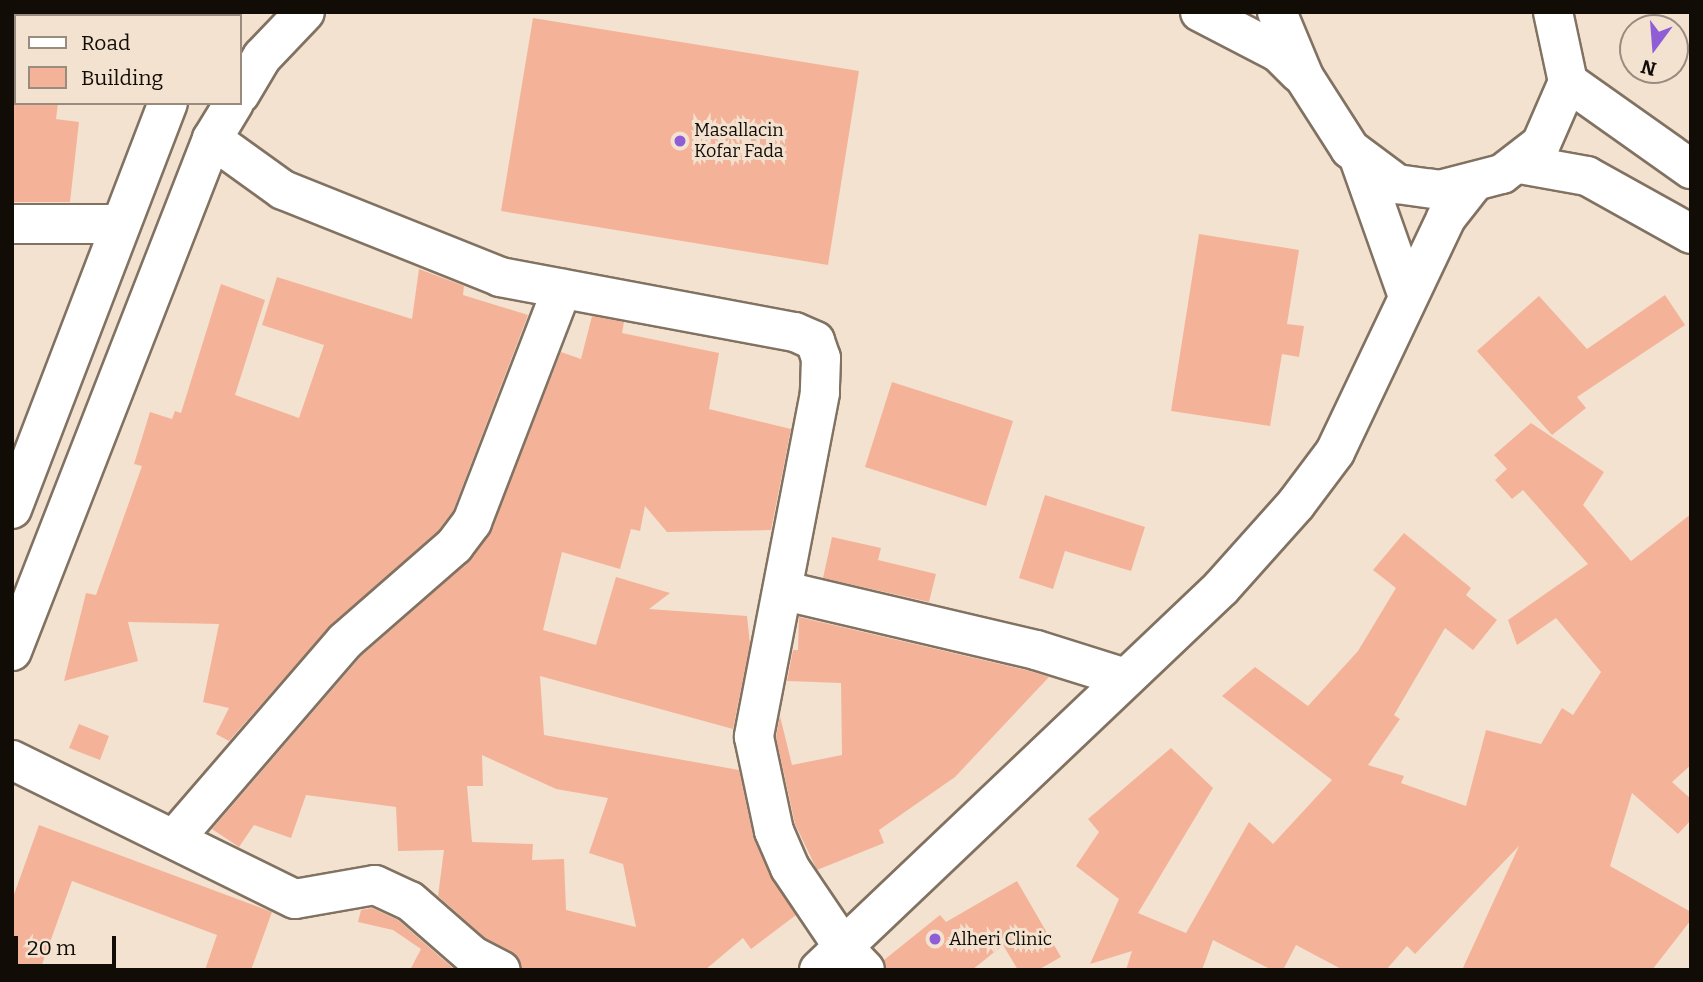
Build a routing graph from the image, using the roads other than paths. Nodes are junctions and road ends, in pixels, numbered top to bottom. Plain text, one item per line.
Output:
1 (305, 12) edge
2 (1200, 12) edge
3 (1277, 12) edge
4 (1553, 12) edge
5 (1304, 77) junction
6 (1568, 82) junction
7 (242, 91) edge
8 (167, 105) edge
9 (233, 105) edge
10 (212, 139) junction
11 (1359, 158) junction
12 (1520, 164) junction
13 (1691, 169) edge
14 (1472, 185) junction
15 (12, 224) edge
16 (119, 224) junction
17 (1691, 234) edge
18 (562, 289) junction
19 (1408, 296) junction
20 (12, 509) edge
21 (785, 591) junction
22 (12, 651) edge
23 (1122, 677) junction
24 (12, 760) edge
25 (175, 838) junction
26 (843, 963) edge
27 (501, 970) edge

1 - 7 street
2 - 5 street
3 - 5 street
4 - 6 street
5 - 11 street
6 - 12 street
6 - 13 street
8 - 16 street
9 - 10 street
10 - 18 street
10 - 22 street
11 - 14 street
11 - 19 street
12 - 14 street
12 - 17 street
14 - 19 street
15 - 16 street
16 - 20 street
18 - 21 street
18 - 25 street
19 - 23 street
21 - 23 street
21 - 26 street
23 - 26 street
24 - 25 street
25 - 27 street

